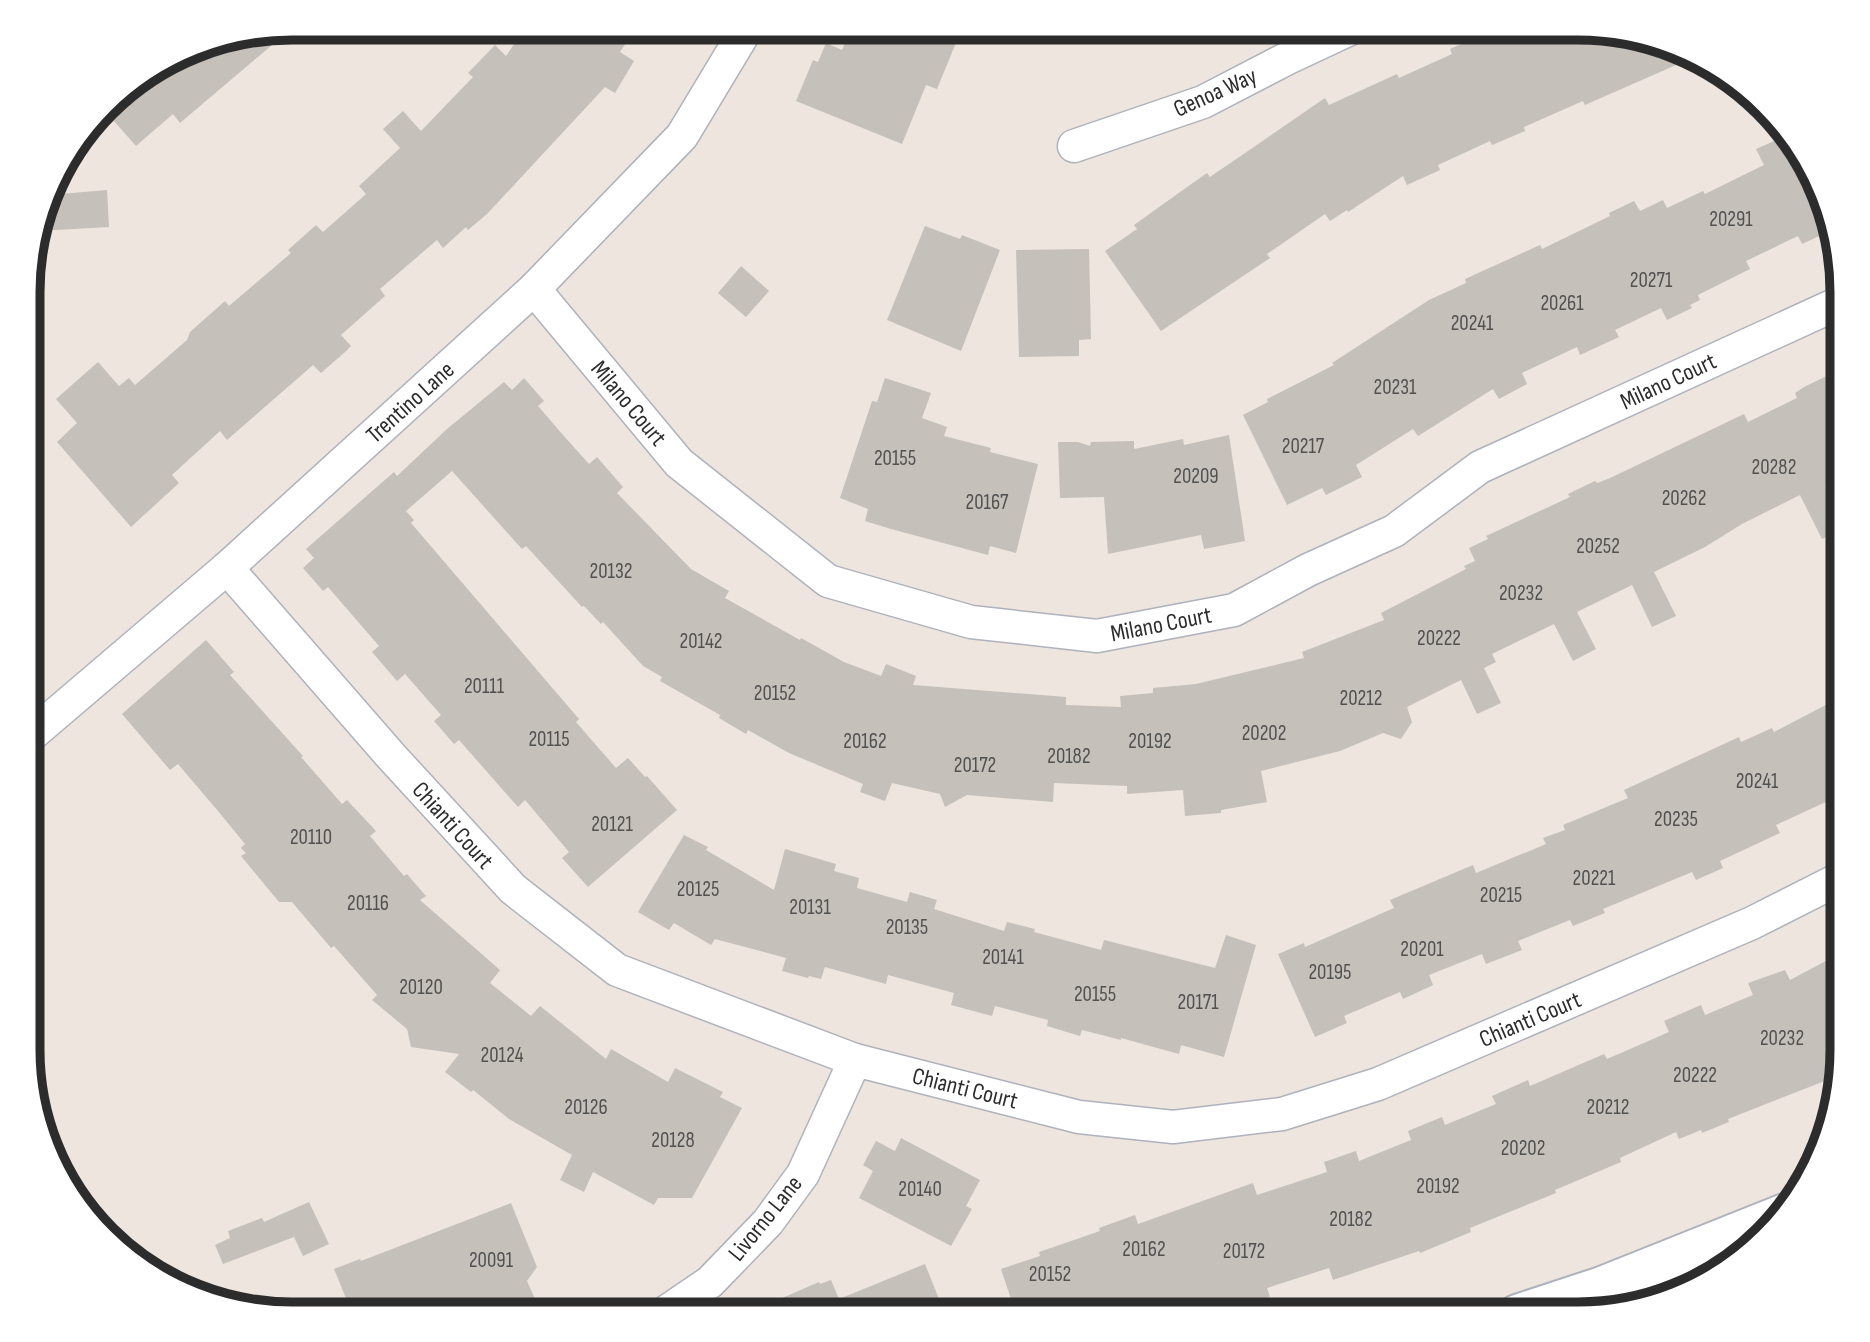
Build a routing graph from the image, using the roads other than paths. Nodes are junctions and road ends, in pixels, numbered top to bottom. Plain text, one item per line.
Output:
1 (740, 40) edge
2 (1328, 40) edge
3 (1074, 146) dead end
4 (534, 289) junction
5 (1830, 307) edge
6 (228, 568) junction
7 (40, 728) edge
8 (1830, 884) edge
9 (855, 1060) junction
10 (1761, 1223) edge
11 (681, 1302) edge
12 (1553, 1302) edge

1 - 4 street, Trentino Lane
2 - 3 street, Genoa Way
4 - 5 street, Milano Court
4 - 6 street, Trentino Lane
6 - 7 street, Trentino Lane
6 - 9 street, Chianti Court
8 - 9 street, Chianti Court
9 - 11 street, Livorno Lane
10 - 12 main road

